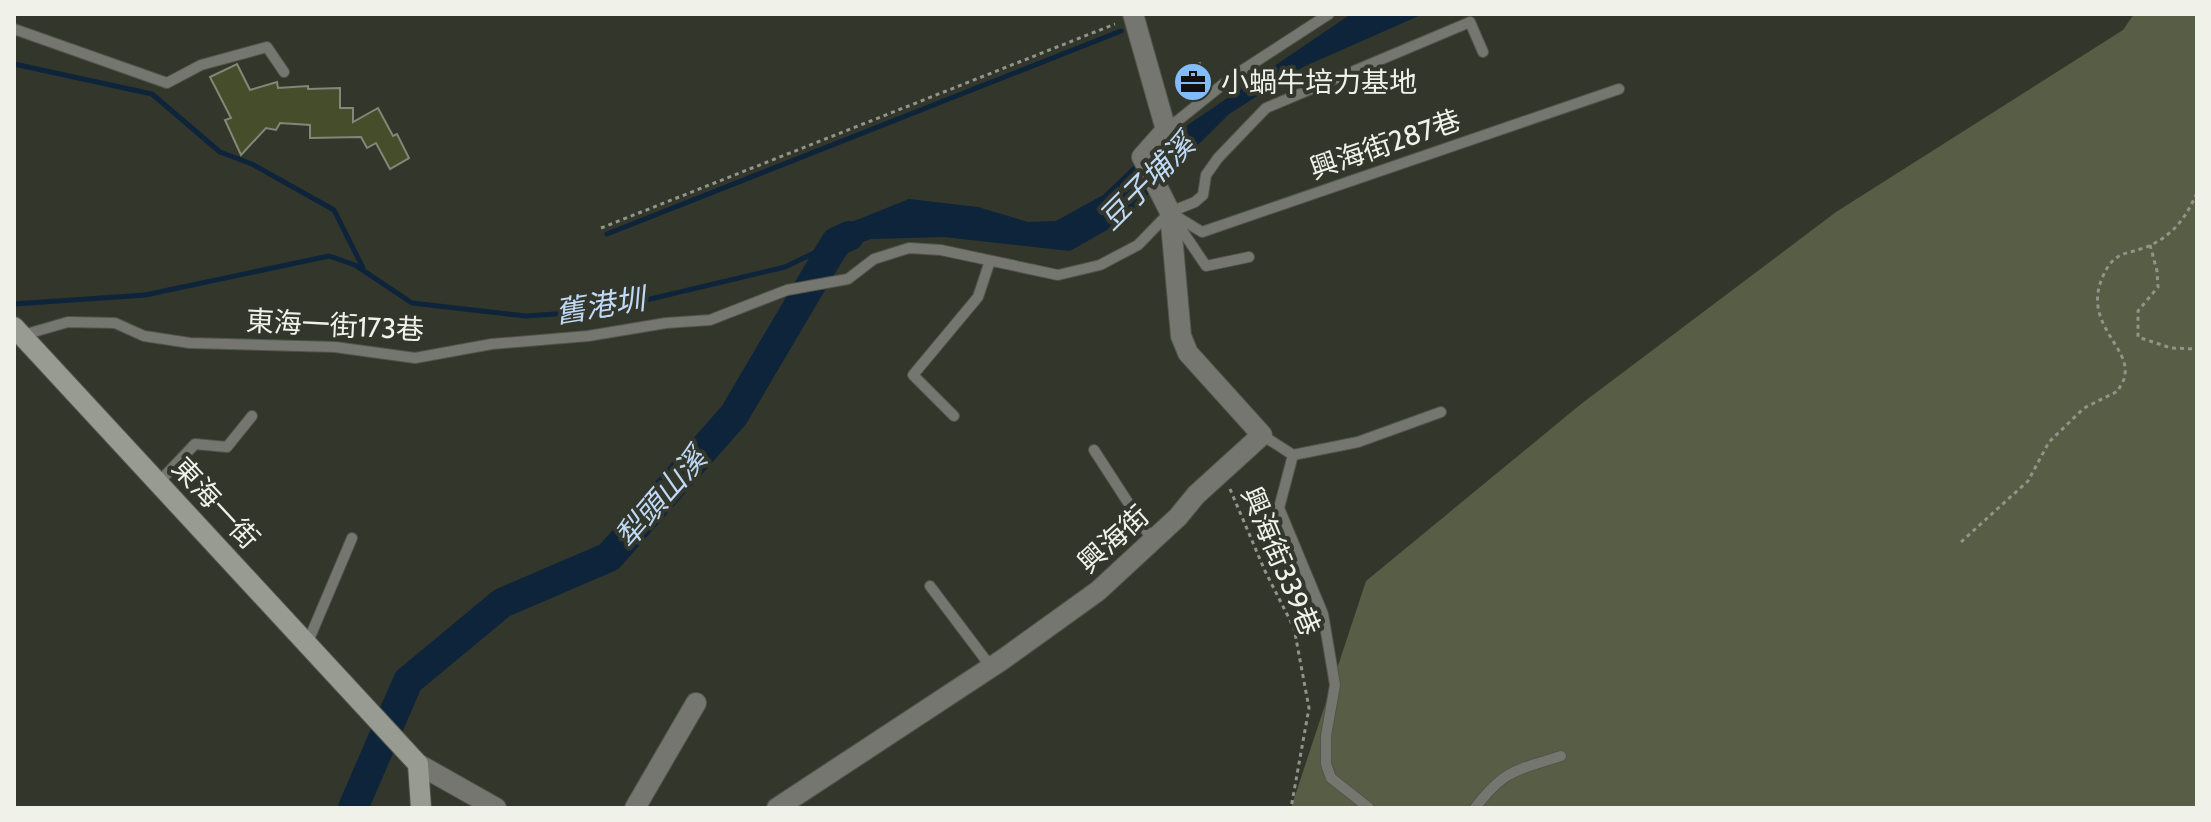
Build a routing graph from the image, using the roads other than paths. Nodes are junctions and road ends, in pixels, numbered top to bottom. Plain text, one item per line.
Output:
1 (1329, 14) edge
2 (1134, 15) edge
3 (14, 29) edge
4 (1483, 52) dead end
5 (284, 72) dead end
6 (1619, 89) dead end
7 (1166, 130) junction
8 (1170, 212) junction
9 (1249, 257) dead end
10 (990, 261) junction
11 (18, 331) edge
12 (1441, 412) dead end
13 (252, 416) dead end
14 (954, 416) dead end
15 (1262, 435) junction
16 (1094, 450) dead end
17 (1293, 455) junction
18 (159, 482) junction
19 (352, 538) dead end
20 (1153, 541) junction
21 (930, 586) dead end
22 (307, 644) junction
23 (991, 667) junction
24 (696, 703) dead end
25 (1561, 756) dead end
26 (418, 764) junction
27 (421, 808) edge
28 (496, 808) edge
29 (635, 808) edge
30 (777, 808) edge
31 (1369, 808) edge
32 (1475, 808) edge

1 - 7 lane
2 - 7 street
3 - 5 lane
4 - 8 lane
6 - 8 lane, 興海街287巷
7 - 8 street
8 - 9 lane
8 - 10 lane
8 - 15 street
10 - 11 lane, 東海一街173巷
10 - 14 lane
11 - 18 street, 東海一街
12 - 17 lane
13 - 18 lane
15 - 17 lane
15 - 20 street, 興海街
16 - 20 lane
17 - 31 lane
18 - 22 street, 東海一街
19 - 22 lane
20 - 23 street, 興海街
21 - 23 lane
22 - 26 street, 東海一街
23 - 30 street, 興海街
24 - 29 street
25 - 32 lane
26 - 27 street
26 - 28 street

